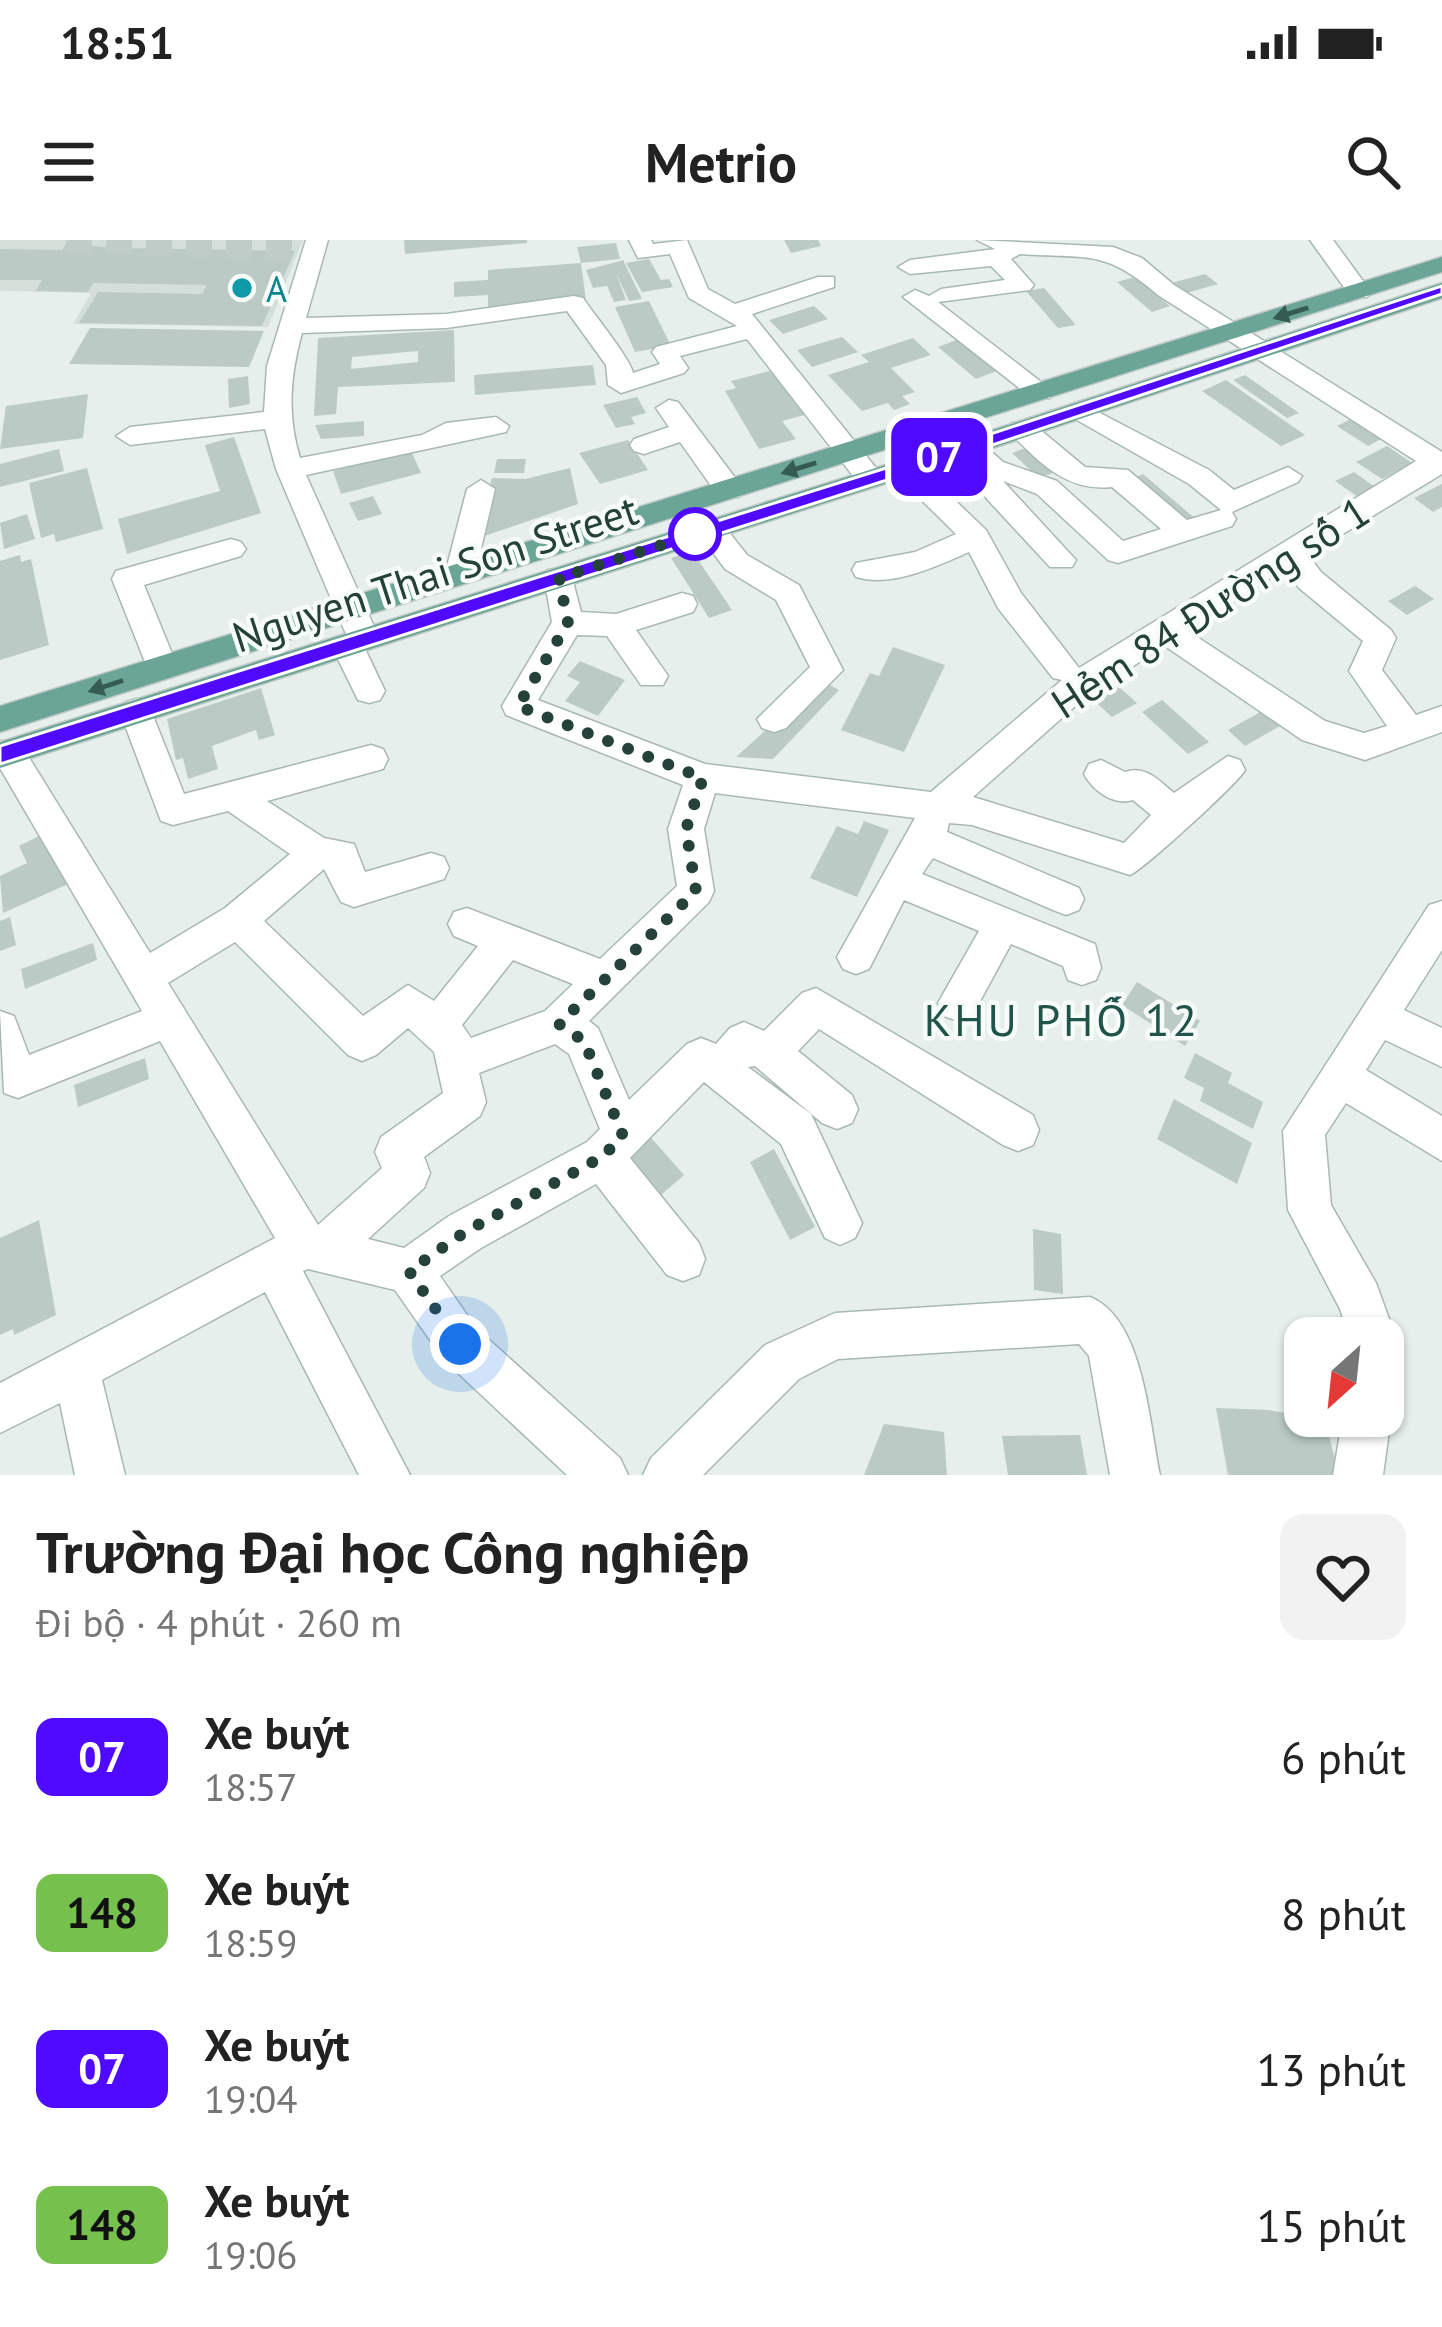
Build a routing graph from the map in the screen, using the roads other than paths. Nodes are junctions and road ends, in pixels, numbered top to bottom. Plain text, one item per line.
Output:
1 (640, 240) edge
2 (1321, 240) edge
3 (676, 243) edge
4 (310, 245) edge
5 (999, 249) edge
6 (1442, 264) edge
7 (910, 267) dead end
8 (826, 282) dead end
9 (1442, 290) edge
10 (1359, 292) junction
11 (742, 322) junction
12 (291, 326) junction
13 (1235, 330) junction
14 (1264, 350) junction
15 (1041, 392) junction
16 (1079, 410) junction
17 (278, 419) junction
18 (496, 426) dead end
19 (1022, 429) junction
20 (130, 436) dead end
21 (644, 445) dead end
22 (969, 447) junction
23 (848, 453) junction
24 (1439, 463) edge
25 (905, 468) junction
26 (290, 469) junction
27 (996, 471) junction
28 (1288, 476) dead end
29 (869, 478) junction
30 (481, 489) dead end
31 (729, 490) junction
32 (1222, 519) dead end
33 (711, 529) junction
34 (1183, 532) junction
35 (976, 537) junction
36 (231, 549) dead end
37 (1290, 551) junction
38 (1061, 560) dead end
39 (867, 570) dead end
40 (460, 574) junction
41 (559, 578) junction
42 (682, 604) dead end
43 (350, 608) junction
44 (568, 623) junction
45 (616, 625) junction
46 (1166, 632) junction
47 (356, 643) junction
48 (163, 668) junction
49 (1064, 669) dead end
50 (652, 676) dead end
51 (369, 691) dead end
52 (136, 712) junction
53 (774, 719) dead end
54 (1442, 719) edge
55 (1409, 731) junction
56 (2, 742) edge
57 (371, 759) dead end
58 (1228, 770) dead end
59 (1101, 774) dead end
60 (703, 778) junction
61 (232, 796) junction
62 (1174, 814) junction
63 (931, 824) junction
64 (317, 854) junction
65 (431, 868) dead end
66 (896, 880) junction
67 (1066, 899) dead end
68 (1442, 917) edge
69 (238, 920) junction
70 (467, 924) dead end
71 (1003, 924) junction
72 (506, 940) junction
73 (856, 957) dead end
74 (1082, 968) dead end
75 (143, 978) junction
76 (605, 980) junction
77 (958, 1003) dead end
78 (1378, 1017) junction
79 (169, 1019) junction
80 (559, 1024) junction
81 (0, 1029) edge
82 (446, 1045) junction
83 (1442, 1048) edge
84 (769, 1053) junction
85 (720, 1070) junction
86 (1340, 1076) junction
87 (837, 1109) dead end
88 (1018, 1130) dead end
89 (1442, 1140) edge
90 (613, 1146) junction
91 (840, 1222) dead end
92 (301, 1253) junction
93 (682, 1259) dead end
94 (409, 1271) junction
95 (1366, 1317) edge
96 (76, 1370) junction
97 (0, 1409) edge
98 (1364, 1437) edge
99 (100, 1475) edge
100 (386, 1475) edge
101 (603, 1475) edge
102 (668, 1475) edge
103 (1135, 1475) edge
104 (1358, 1475) edge

1 - 3 street
2 - 10 street
3 - 11 street
4 - 12 street
5 - 7 street
5 - 13 street
5 - 15 street
6 - 10 main road, Nguyen Thai Son Street
8 - 11 street
9 - 14 main road, Nguyen Thai Son Street
10 -> 13 main road, Nguyen Thai Son Street
11 - 12 street
11 - 23 street
12 - 17 street
13 - 14 street
13 - 15 main road, Nguyen Thai Son Street
14 - 16 main road, Nguyen Thai Son Street
14 - 24 street
15 - 23 main road, Nguyen Thai Son Street
16 - 19 main road, Nguyen Thai Son Street
16 - 28 street
17 - 20 street
17 - 26 street
18 - 26 street
19 - 22 main road, Nguyen Thai Son Street
19 - 34 street
21 - 31 street
22 - 25 main road, Nguyen Thai Son Street
22 - 27 street
23 - 29 street
23 -> 31 main road, Nguyen Thai Son Street
24 - 37 street, Hẻm 84 Đường số 1
25 - 29 main road, Nguyen Thai Son Street
25 - 35 street
26 - 43 street
27 - 34 street
27 - 38 street
29 - 33 main road, Nguyen Thai Son Street
30 - 40 street
31 - 40 main road, Nguyen Thai Son Street
32 - 34 street
33 - 41 main road, Nguyen Thai Son Street
33 - 53 street
35 - 39 street
35 - 49 street
36 - 48 street
37 - 46 street, Hẻm 84 Đường số 1
37 - 55 street
40 - 43 main road, Nguyen Thai Son Street
41 - 44 street
41 - 47 main road, Nguyen Thai Son Street
42 - 45 street
43 - 47 street
43 - 48 main road, Nguyen Thai Son Street
44 - 45 street
44 - 60 street
45 - 50 street
46 - 55 street
46 - 63 street, Hẻm 84 Đường số 1
47 - 51 street
47 - 52 main road, Nguyen Thai Son Street
48 -> 56 main road, Nguyen Thai Son Street
52 - 56 main road, Nguyen Thai Son Street
52 - 61 street
54 - 55 street
56 - 75 street
57 - 61 street
58 - 62 street
59 - 62 street
60 - 63 street
60 - 76 street
61 - 64 street
62 - 63 street
63 - 66 street, Hẻm 84 Đường số 1
63 - 67 street
64 - 65 street
64 - 69 street
66 - 71 street
66 - 73 street, Hẻm 84 Đường số 1
68 - 78 street
69 - 75 street
69 - 82 street
70 - 72 street
71 - 74 street
71 - 77 street
72 - 76 street
72 - 82 street
75 - 79 street
76 - 80 street
78 - 83 street
78 - 86 street
79 - 81 street
79 - 92 street
80 - 82 street
80 - 90 street
82 - 92 street
84 - 85 street
84 - 87 street
84 - 88 street
85 - 90 street
85 - 91 street
86 - 89 street
86 - 95 street
90 - 93 street
90 - 94 street
92 - 94 street
92 - 96 street
92 - 100 street
94 - 101 street
96 - 97 street
96 - 99 street
98 - 104 street
102 - 103 street

